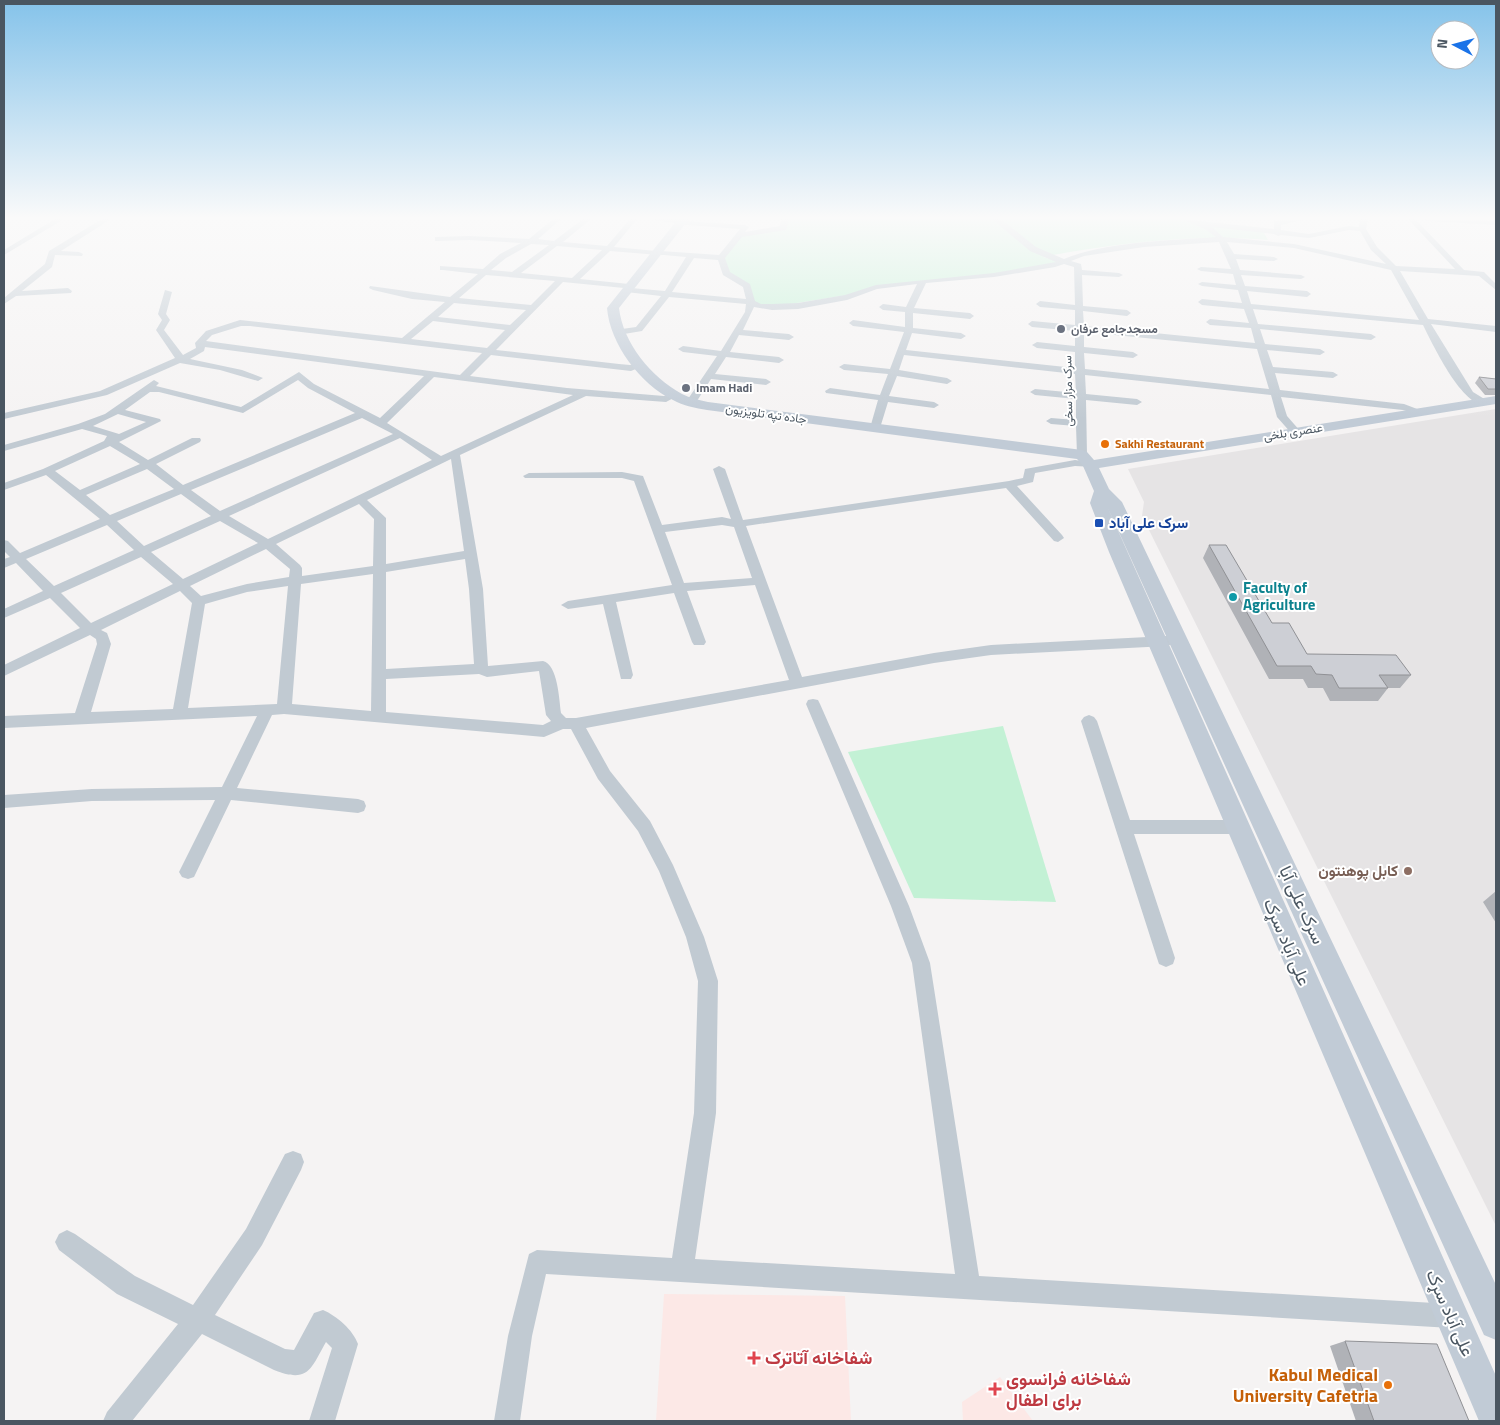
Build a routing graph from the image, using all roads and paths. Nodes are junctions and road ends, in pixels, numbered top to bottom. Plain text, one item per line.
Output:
1 (24, 286) edge
2 (468, 286) edge
3 (556, 286) edge
4 (608, 286) edge
5 (629, 286) edge
6 (672, 286) edge
7 (746, 286) edge
8 (888, 286) edge
9 (921, 286) edge
10 (1079, 286) edge
11 (1217, 286) edge
12 (1404, 286) edge
13 (373, 288) dead end
14 (627, 288) junction
15 (1241, 288) junction
16 (68, 291) dead end
17 (168, 292) dead end
18 (13, 294) junction
19 (667, 294) junction
20 (1307, 294) dead end
21 (450, 300) junction
22 (4, 302) edge
23 (1202, 302) dead end
24 (1040, 304) dead end
25 (1246, 306) junction
26 (750, 307) junction
27 (882, 307) dead end
28 (534, 308) junction
29 (1079, 308) junction
30 (909, 310) junction
31 (1126, 313) dead end
32 (792, 316) dead end
33 (970, 316) dead end
34 (430, 318) junction
35 (1210, 322) dead end
36 (1424, 322) junction
37 (853, 323) dead end
38 (1032, 324) dead end
39 (1253, 326) junction
40 (513, 328) junction
41 (1080, 328) junction
42 (1496, 329) edge
43 (910, 330) junction
44 (618, 332) junction
45 (736, 332) junction
46 (961, 336) dead end
47 (788, 337) dead end
48 (1371, 337) dead end
49 (403, 342) junction
50 (200, 343) junction
51 (1037, 345) dead end
52 (1261, 346) junction
53 (683, 349) dead end
54 (489, 350) junction
55 (1080, 350) junction
56 (900, 352) junction
57 (1320, 352) dead end
58 (724, 354) junction
59 (1133, 355) dead end
60 (180, 360) junction
61 (779, 360) dead end
62 (640, 365) junction
63 (844, 367) dead end
64 (161, 368) junction
65 (1269, 370) junction
66 (1080, 371) junction
67 (895, 372) junction
68 (432, 374) junction
69 (1333, 375) dead end
70 (710, 376) junction
71 (258, 378) dead end
72 (463, 378) junction
73 (947, 381) dead end
74 (766, 382) dead end
75 (148, 389) junction
76 (830, 391) dead end
77 (585, 392) junction
78 (1035, 392) dead end
79 (1275, 393) junction
80 (674, 395) junction
81 (884, 397) junction
82 (1081, 397) junction
83 (1489, 401) edge
84 (691, 402) junction
85 (1137, 402) dead end
86 (934, 405) dead end
87 (118, 411) junction
88 (1420, 412) junction
89 (362, 414) junction
90 (4, 416) edge
91 (1051, 421) dead end
92 (1081, 423) junction
93 (380, 424) junction
94 (82, 426) junction
95 (875, 428) junction
96 (1296, 432) junction
97 (401, 434) junction
98 (196, 440) dead end
99 (109, 442) junction
100 (4, 448) edge
101 (446, 457) junction
102 (1086, 460) junction
103 (148, 464) junction
104 (718, 470) dead end
105 (47, 471) junction
106 (529, 476) dead end
107 (1008, 484) junction
108 (4, 487) edge
109 (183, 489) junction
110 (79, 494) junction
111 (360, 499) junction
112 (220, 517) junction
113 (109, 520) junction
114 (738, 524) junction
115 (659, 529) junction
116 (1058, 538) dead end
117 (4, 544) edge
118 (268, 544) junction
119 (141, 551) junction
120 (470, 554) junction
121 (18, 559) junction
122 (4, 564) edge
123 (380, 569) junction
124 (295, 581) junction
125 (759, 581) junction
126 (182, 585) junction
127 (678, 588) junction
128 (50, 592) junction
129 (608, 598) junction
130 (199, 601) junction
131 (568, 605) dead end
132 (4, 614) edge
133 (89, 629) junction
134 (1168, 641) junction
135 (699, 642) dead end
136 (481, 669) junction
137 (4, 671) edge
138 (379, 674) junction
139 (626, 674) dead end
140 (797, 682) junction
141 (813, 704) dead end
142 (284, 709) junction
143 (267, 710) junction
144 (180, 714) junction
145 (378, 716) junction
146 (82, 719) junction
147 (1089, 720) dead end
148 (4, 722) edge
149 (569, 723) junction
150 (227, 793) junction
151 (4, 802) edge
152 (358, 806) dead end
153 (1123, 827) junction
154 (1237, 827) junction
155 (188, 872) dead end
156 (1166, 958) dead end
157 (1319, 1016) junction
158 (1353, 1016) junction
159 (293, 1162) dead end
160 (67, 1242) dead end
161 (682, 1270) junction
162 (969, 1288) junction
163 (1451, 1316) junction
164 (198, 1319) junction
165 (1496, 1323) edge
166 (1496, 1418) edge
167 (116, 1421) edge
168 (322, 1421) edge
169 (507, 1421) edge

1 - 18 street
2 - 21 street
3 - 28 street
4 - 14 street
5 - 14 street, جاده تپه تلویزیون
6 - 19 street
7 - 26 street
8 - 26 street
9 - 30 street
10 - 29 street, سرک مزار سخی
11 - 15 street
12 - 36 street
13 - 21 street
14 - 19 street
14 - 44 street, جاده تپه تلویزیون
15 - 20 street
15 - 25 street
16 - 18 street
17 - 60 street
18 - 22 street
19 - 26 street
19 - 44 street
21 - 28 street
21 - 34 street
23 - 25 street
24 - 29 street
25 - 36 street
25 - 39 street
26 - 32 street
26 - 45 street
27 - 30 street
28 - 40 street
29 - 31 street
29 - 41 street, سرک مزار سخی
30 - 33 street
30 - 43 street
34 - 40 street
34 - 49 street
35 - 39 street
36 - 42 street
36 - 83 street
37 - 43 street
38 - 41 street
39 - 48 street
39 - 52 street
40 - 54 street
41 - 52 street
41 - 55 street, سرک مزار سخی
43 - 46 street
43 - 56 street
44 - 62 street, جاده تپه تلویزیون
45 - 47 street
45 - 58 street
49 - 50 street
49 - 54 street
50 - 60 street
50 - 68 street
51 - 55 street
52 - 57 street
52 - 65 street
53 - 58 street
54 - 62 street
54 - 72 street
55 - 59 street
55 - 66 street, سرک مزار سخی
56 - 66 street
56 - 67 street
58 - 61 street
58 - 70 street
60 - 64 street
60 - 71 street
62 - 80 street, جاده تپه تلویزیون
63 - 67 street
64 - 75 street
64 - 90 street
65 - 69 street
65 - 79 street
66 - 79 street
66 - 82 street, سرک مزار سخی
67 - 73 street
67 - 81 street
68 - 72 street
68 - 93 street
70 - 74 street
70 - 84 street
72 - 77 street
75 - 87 street
75 - 89 street
76 - 81 street
77 - 80 street
77 - 101 street
78 - 82 street
79 - 88 street
79 - 96 street
80 - 84 street, جاده تپه تلویزیون
81 - 86 street
81 - 95 street
82 - 85 street
82 - 92 street, سرک مزار سخی
83 - 88 street, عنصری بلخی
84 - 95 street, جاده تپه تلویزیون
87 - 94 street
87 - 99 street
88 - 96 street, عنصری بلخی
89 - 93 street
89 - 109 street
91 - 92 street
92 - 102 street, سرک مزار سخی
93 - 97 street
94 - 99 street
94 - 100 street
95 - 102 street, جاده تپه تلویزیون
96 - 102 street, عنصری بلخی
97 - 101 street
97 - 112 street
98 - 103 street
99 - 103 street
99 - 105 street
101 - 111 street
101 - 120 street
102 - 107 street
102 - 134 street, علی آباد سړک
103 - 109 street
103 - 110 street
104 - 114 street
105 - 108 street
105 - 110 street
106 - 115 street
107 - 114 street
107 - 116 street
109 - 112 street
109 - 113 street
110 - 113 street
111 - 118 street
111 - 123 street
112 - 118 street
112 - 119 street
113 - 119 street
113 - 121 street
114 - 115 street
114 - 125 street
115 - 127 street
117 - 121 street
118 - 124 street
118 - 126 street
119 - 126 street
119 - 128 street
120 - 123 street
120 - 136 street
121 - 122 street
121 - 128 street
123 - 124 street
123 - 138 street
124 - 130 street
124 - 142 street
125 - 127 street
125 - 140 street
126 - 130 street
126 - 133 street
127 - 129 street
127 - 135 street
128 - 132 street
128 - 133 street
129 - 131 street
129 - 139 street
130 - 144 street
133 - 137 street
133 - 146 street
134 - 140 street
134 - 154 street, علی آباد سړک
134 - 158 street, سرک علی آبا
136 - 138 street
136 - 149 street
138 - 145 street
140 - 149 street
141 - 162 street
142 - 143 street
142 - 145 street
143 - 144 street
143 - 150 street
144 - 146 street
145 - 149 street
146 - 148 street
147 - 153 street
149 - 161 street
150 - 151 street
150 - 152 street
150 - 155 street
153 - 154 street
153 - 156 street
154 - 157 street, علی آباد سړک
157 - 158 street
157 - 163 street, علی آباد سړک
158 - 165 street, سرک علی آبا
159 - 164 street
160 - 164 street
161 - 162 street
161 - 169 street
162 - 163 street
163 - 166 street, علی آباد سړک
164 - 167 street
164 - 168 street

